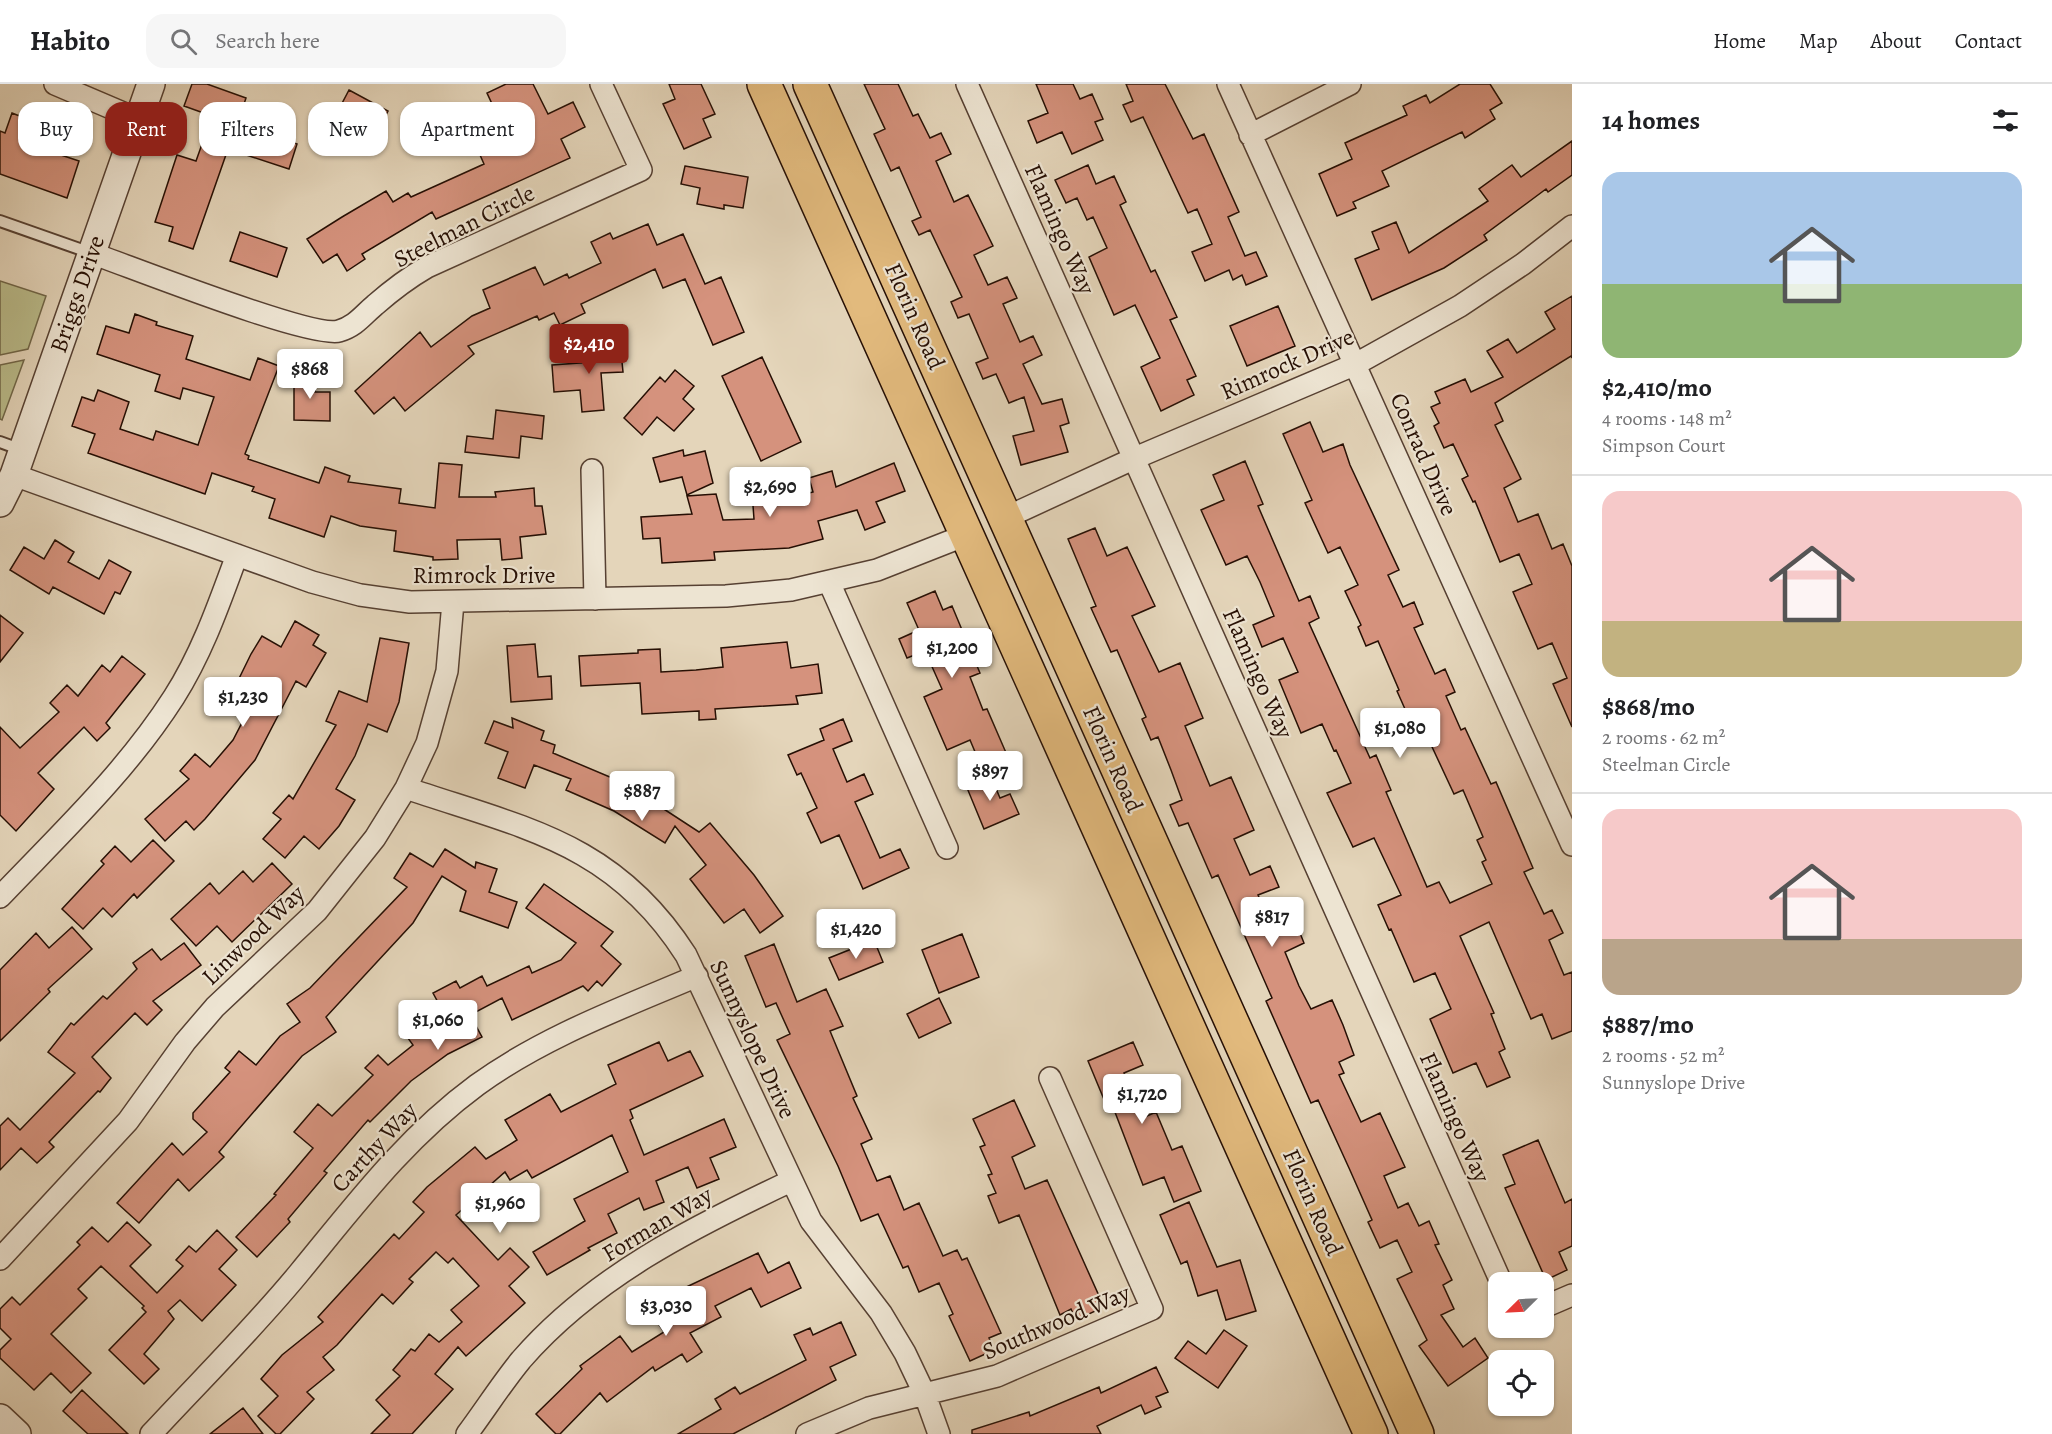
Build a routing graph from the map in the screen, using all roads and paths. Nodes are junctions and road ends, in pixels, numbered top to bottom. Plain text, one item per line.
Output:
1 (55, 84) edge
2 (151, 84) edge
3 (602, 84) edge
4 (764, 84) edge
5 (810, 84) edge
6 (967, 84) edge
7 (1227, 84) edge
8 (1350, 84) edge
9 (144, 102) edge
10 (105, 105) edge
11 (1250, 135) junction
12 (124, 156) edge
13 (0, 221) edge
14 (1572, 226) edge
15 (91, 253) junction
16 (1356, 364) junction
17 (11, 446) edge
18 (1135, 458) junction
19 (592, 470) dead end
20 (14, 475) junction
21 (943, 483) junction
22 (0, 503) edge
23 (1005, 518) junction
24 (966, 535) junction
25 (237, 555) junction
26 (1030, 575) junction
27 (829, 582) junction
28 (595, 599) junction
29 (453, 602) junction
30 (405, 788) junction
31 (1572, 845) edge
32 (947, 848) dead end
33 (0, 897) edge
34 (697, 976) junction
35 (1050, 1078) dead end
36 (790, 1181) junction
37 (0, 1259) edge
38 (1497, 1272) edge
39 (1572, 1295) edge
40 (1554, 1303) edge
41 (925, 1395) junction
42 (0, 1418) edge
43 (17, 1434) edge
44 (151, 1434) edge
45 (466, 1434) edge
46 (807, 1434) edge
47 (939, 1434) edge
48 (1371, 1434) edge
49 (1417, 1434) edge

1 - 10 street
2 - 9 street, Briggs Drive
3 - 15 street, Steelman Circle
4 - 21 main road, Florin Road
5 - 23 main road, Florin Road
6 - 18 street, Flamingo Way
7 - 11 street, Conrad Drive
8 - 11 street
11 - 16 street, Conrad Drive
12 - 15 street, Briggs Drive
13 - 15 lane
14 - 16 street, Rimrock Drive
15 - 17 street, Briggs Drive
16 - 18 street, Rimrock Drive
16 - 31 street, Conrad Drive
17 - 20 street, Briggs Drive
18 - 23 street, Rimrock Drive
18 - 38 street, Flamingo Way
19 - 28 street
20 - 22 street, Briggs Drive
20 - 25 street, Rimrock Drive
21 - 23 main road
21 - 24 main road, Florin Road
23 - 26 main road, Florin Road
24 - 26 main road
24 - 27 street, Rimrock Drive
24 - 48 main road, Florin Road
25 - 29 street, Rimrock Drive
25 - 33 street
26 - 49 main road, Florin Road
27 - 28 street, Rimrock Drive
27 - 32 street
28 - 29 street, Rimrock Drive
29 - 30 street, Linwood Way
30 - 34 street, Sunnyslope Drive
30 - 37 street, Linwood Way
34 - 36 street, Sunnyslope Drive
34 - 44 street, Carthy Way
35 - 41 street, Southwood Way
36 - 41 street, Sunnyslope Drive
36 - 45 street, Forman Way
39 - 40 street
41 - 46 street, Southwood Way
41 - 47 street, Sunnyslope Drive
42 - 43 street

